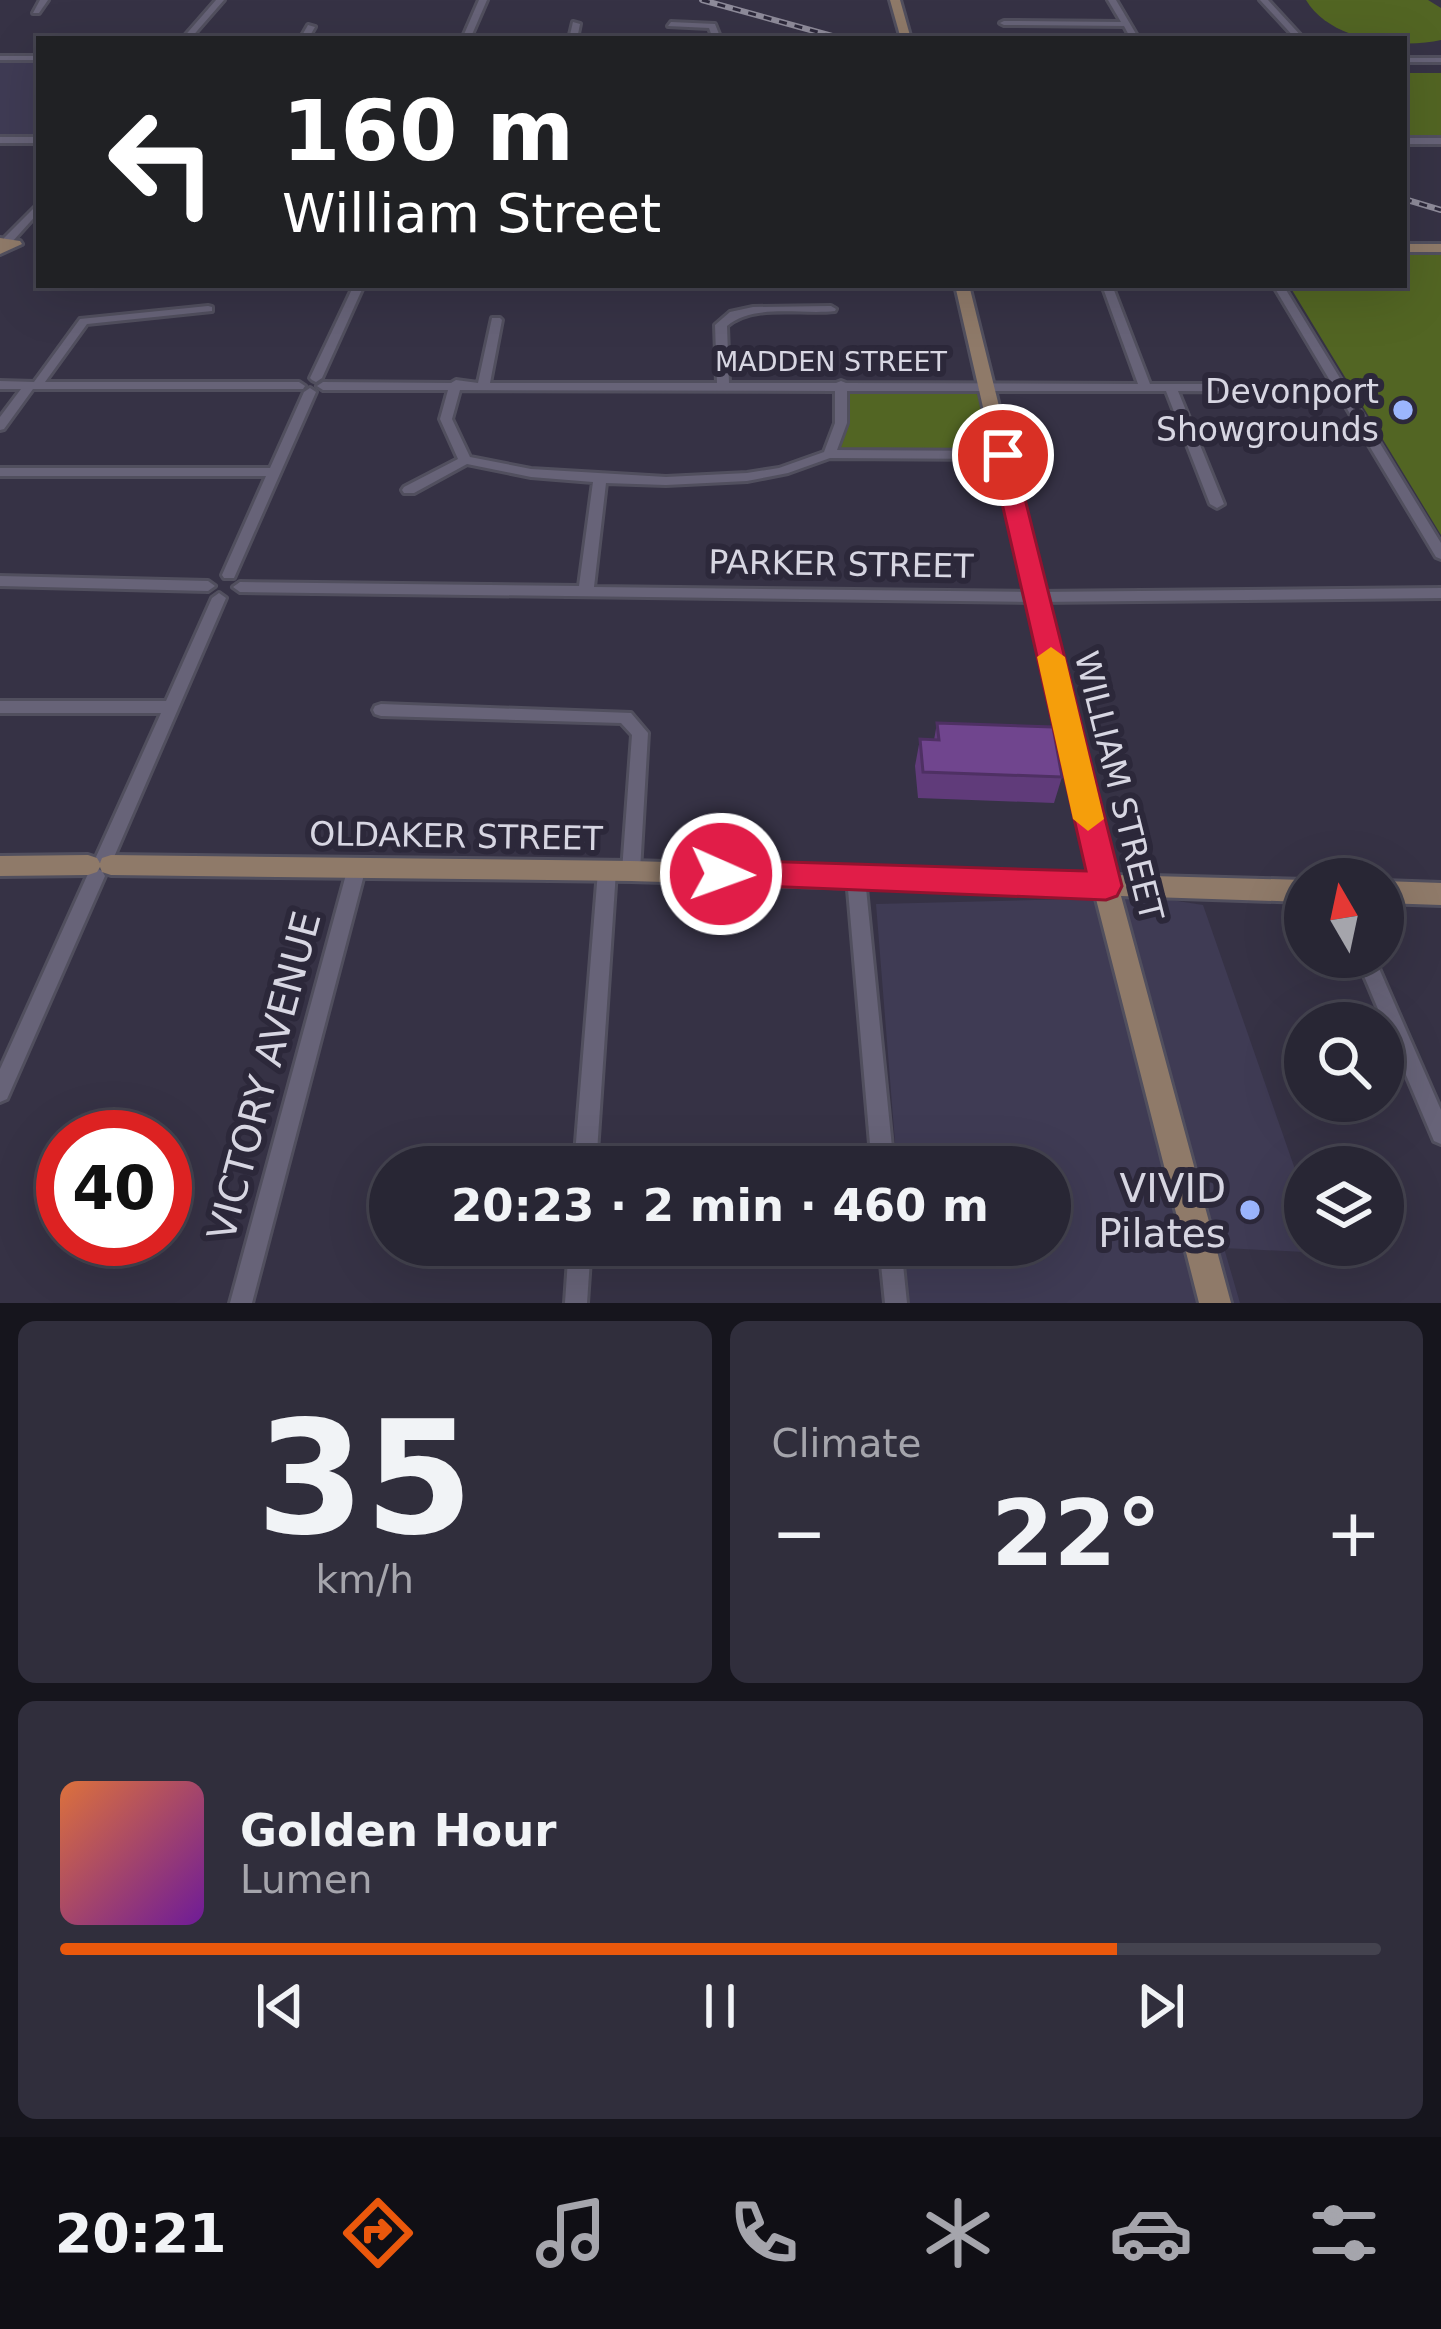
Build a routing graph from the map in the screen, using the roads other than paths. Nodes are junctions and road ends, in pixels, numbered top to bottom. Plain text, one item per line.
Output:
1 (44, 0) edge
2 (220, 0) edge
3 (483, 0) edge
4 (896, 0) edge
5 (1112, 0) edge
6 (1264, 0) edge
7 (36, 11) dead end
8 (1004, 23) dead end
9 (671, 24) dead end
10 (1126, 24) junction
11 (576, 25) dead end
12 (311, 27) dead end
13 (189, 36) edge
14 (306, 36) edge
15 (467, 36) edge
16 (574, 36) edge
17 (717, 36) edge
18 (905, 36) edge
19 (1133, 36) edge
20 (1297, 36) edge
21 (0, 58) edge
22 (36, 58) edge
23 (1407, 60) edge
24 (1441, 60) edge
25 (0, 140) edge
26 (36, 140) edge
27 (1407, 141) edge
28 (1441, 141) edge
29 (36, 209) edge
30 (36, 245) edge
31 (4, 246) edge
32 (1407, 248) edge
33 (1441, 248) edge
34 (357, 288) edge
35 (963, 288) edge
36 (1108, 288) edge
37 (1280, 288) edge
38 (208, 309) dead end
39 (831, 309) dead end
40 (496, 320) dead end
41 (456, 384) junction
42 (484, 384) junction
43 (723, 384) junction
44 (0, 385) edge
45 (34, 385) junction
46 (985, 385) junction
47 (312, 386) junction
48 (841, 386) junction
49 (1145, 386) junction
50 (1169, 386) junction
51 (1339, 388) junction
52 (0, 426) edge
53 (829, 454) junction
54 (1003, 455) junction
55 (465, 460) junction
56 (0, 472) edge
57 (275, 472) junction
58 (600, 477) junction
59 (409, 490) dead end
60 (1217, 504) dead end
61 (1441, 554) edge
62 (0, 581) edge
63 (235, 581) junction
64 (586, 590) junction
65 (214, 592) junction
66 (1441, 593) edge
67 (1036, 597) junction
68 (0, 707) edge
69 (169, 707) junction
70 (381, 710) dead end
71 (0, 866) edge
72 (100, 866) junction
73 (357, 867) junction
74 (619, 871) junction
75 (856, 878) junction
76 (1106, 886) junction
77 (1284, 890) edge
78 (1404, 893) edge
79 (1441, 894) edge
80 (1374, 978) edge
81 (0, 1092) edge
82 (1441, 1133) edge
83 (588, 1146) edge
84 (881, 1146) edge
85 (579, 1266) edge
86 (892, 1266) edge
87 (242, 1303) edge
88 (576, 1303) edge
89 (896, 1303) edge
90 (1215, 1303) edge

1 - 7 street
2 - 13 street
3 - 15 street
4 - 18 street
5 - 10 street
6 - 20 street
8 - 10 street
9 - 17 street
10 - 19 street
11 - 16 street
12 - 14 street
21 - 22 street
23 - 24 street
25 - 26 street
27 - 28 street
29 - 31 street
30 - 31 street
32 - 33 street
34 - 47 street
35 - 46 street, WILLIAM STREET
36 - 49 street
37 - 51 street
38 - 45 street
39 - 43 street
40 - 42 street
41 - 42 street, MADDEN STREET
41 - 47 street, MADDEN STREET
41 - 55 street
42 - 43 street, MADDEN STREET
43 - 48 street, MADDEN STREET
44 - 45 street, MADDEN STREET
45 - 47 street, MADDEN STREET
45 - 52 street
46 - 48 street, MADDEN STREET
46 - 49 street, MADDEN STREET
46 - 54 street, WILLIAM STREET
47 - 57 street
48 - 53 street
49 - 50 street, MADDEN STREET
50 - 51 street, MADDEN STREET
50 - 60 street
51 - 61 street
53 - 54 street
53 - 58 street
54 - 67 street, WILLIAM STREET
55 - 58 street
55 - 59 street
56 - 57 street
57 - 63 street
58 - 64 street
62 - 65 street
63 - 64 street, PARKER STREET
63 - 65 street
64 - 67 street, PARKER STREET
65 - 69 street
66 - 67 street, PARKER STREET
67 - 76 street, WILLIAM STREET
68 - 69 street
69 - 72 street
70 - 74 street
71 - 72 street, OLDAKER STREET
72 - 73 street, OLDAKER STREET
72 - 81 street
73 - 74 street, OLDAKER STREET
73 - 87 street, VICTORY AVENUE
74 - 75 street, OLDAKER STREET
74 - 83 street
75 - 76 street, OLDAKER STREET
75 - 84 street
76 - 77 street, OLDAKER STREET
76 - 90 street, WILLIAM STREET
78 - 79 street
80 - 82 street
85 - 88 street
86 - 89 street

